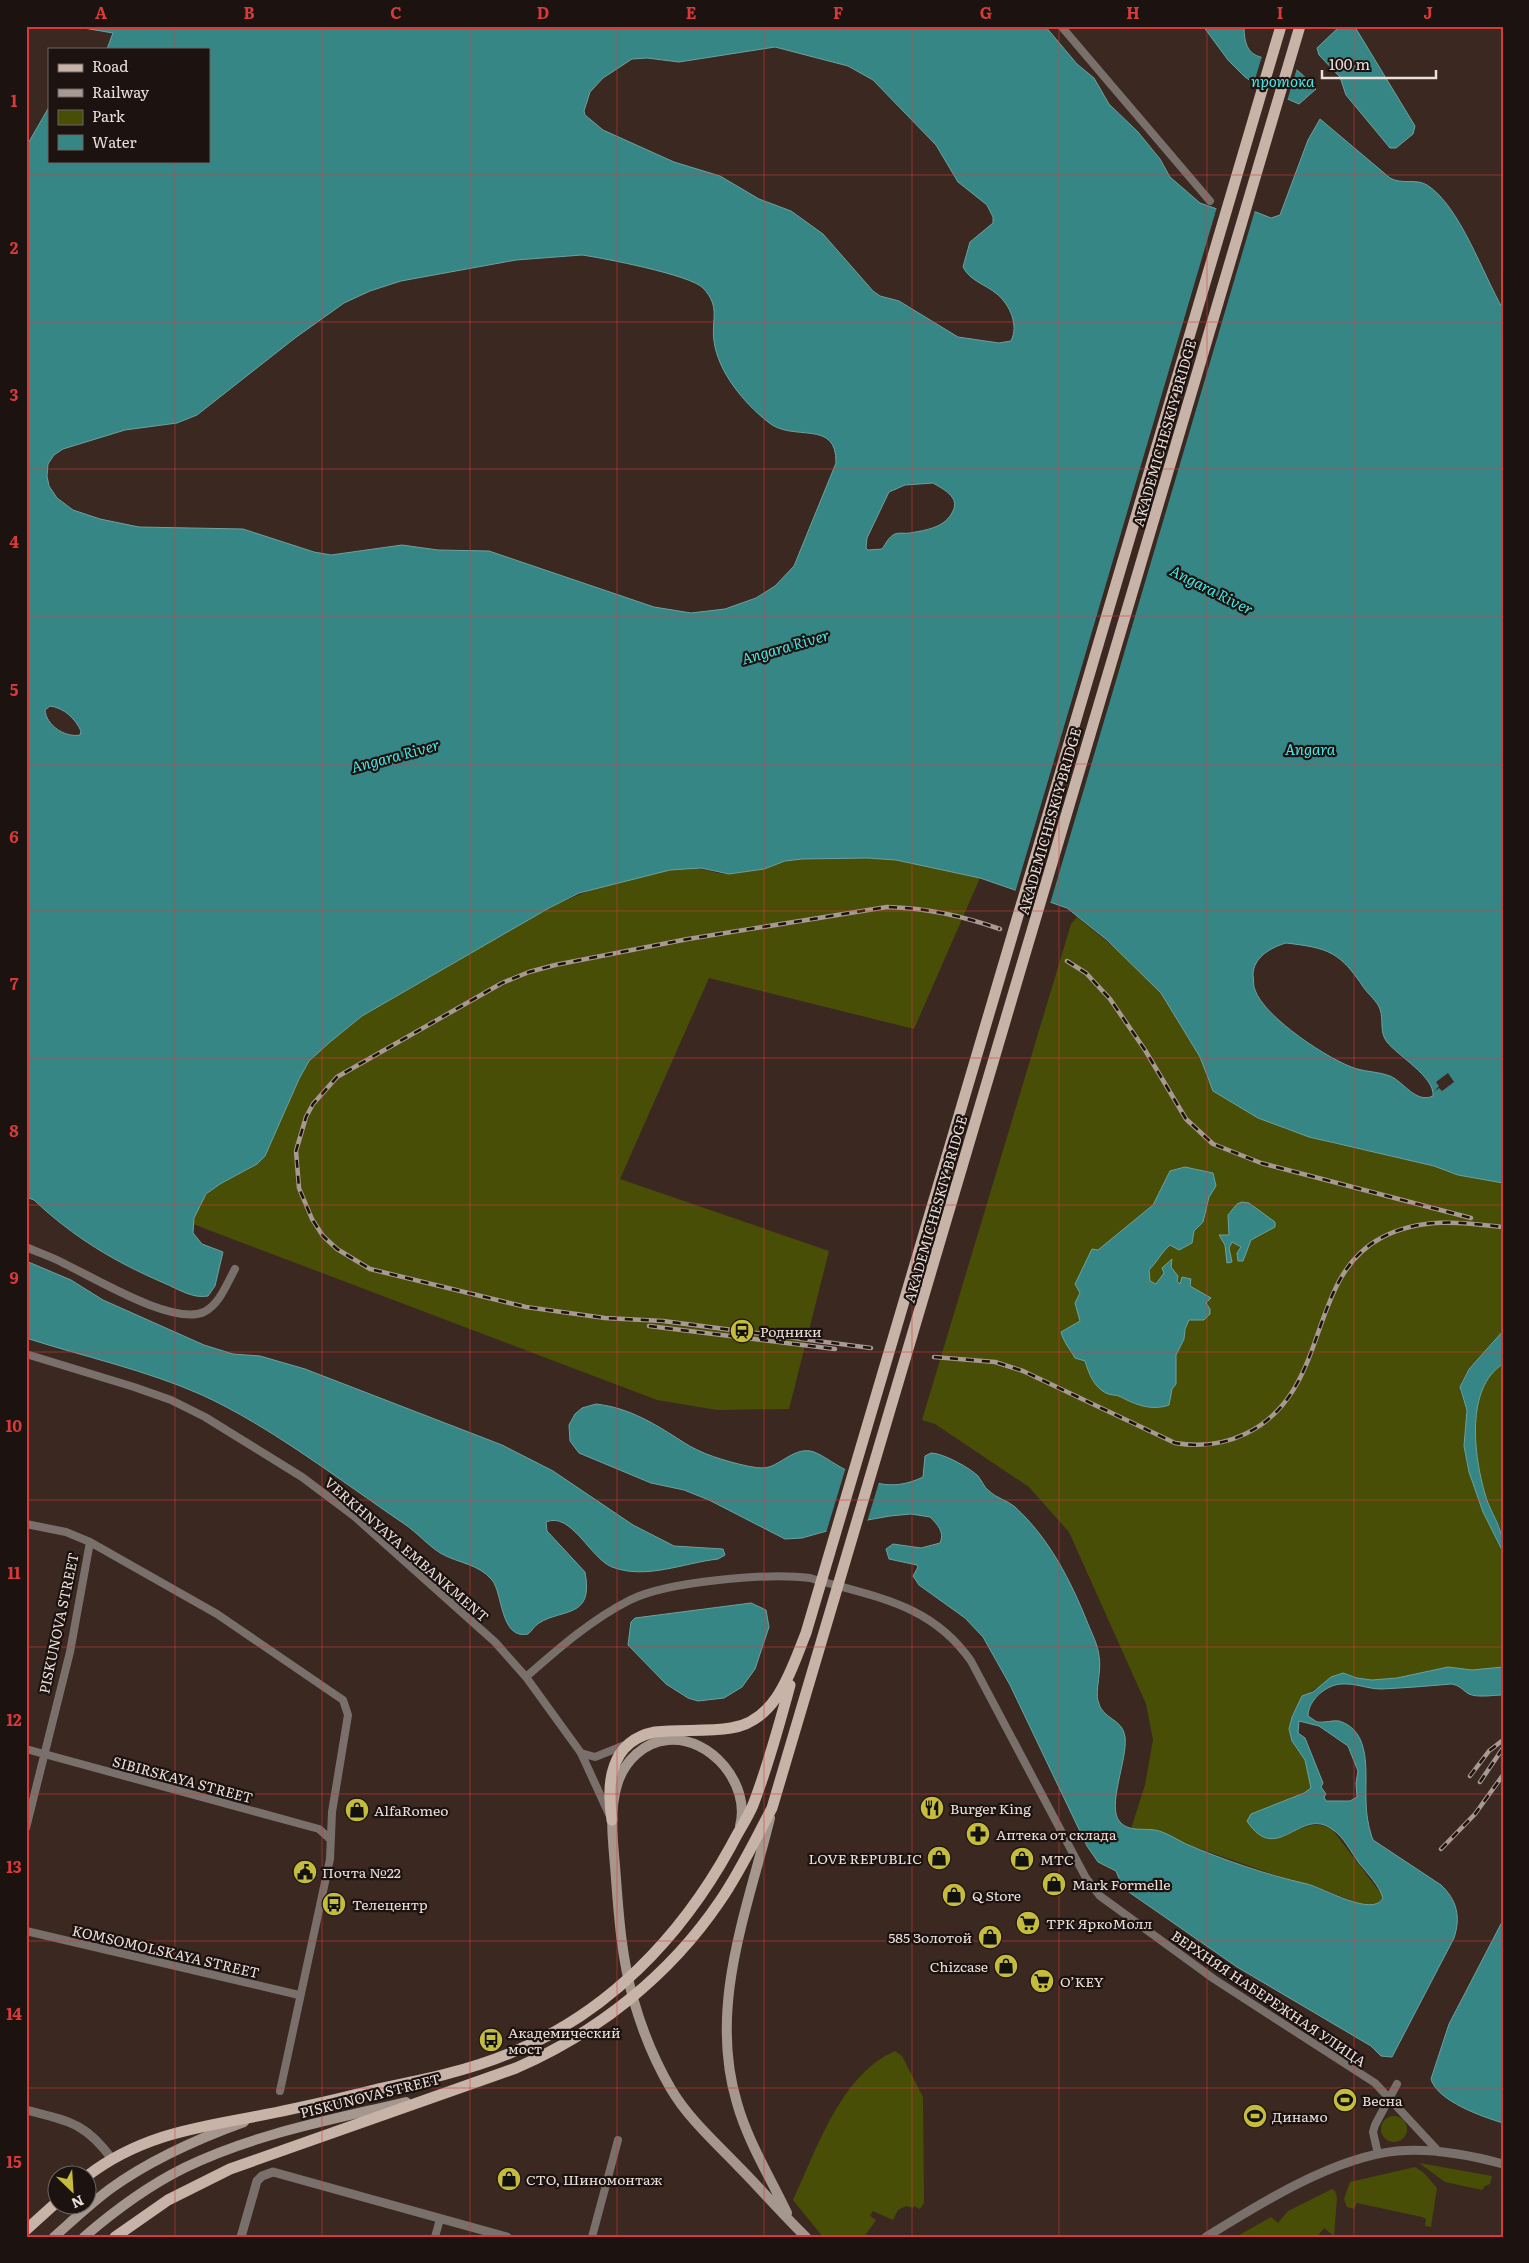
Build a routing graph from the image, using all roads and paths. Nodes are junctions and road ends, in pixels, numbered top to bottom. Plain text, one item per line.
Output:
1 (1061, 26) edge
2 (1280, 26) edge
3 (1300, 26) edge
4 (1210, 201) dead end
5 (26, 1247) edge
6 (235, 1269) dead end
7 (26, 1354) edge
8 (26, 1524) edge
9 (90, 1542) junction
10 (798, 1654) junction
11 (526, 1677) junction
12 (629, 1743) junction
13 (26, 1749) edge
14 (581, 1752) junction
15 (44, 1754) junction
16 (772, 1808) junction
17 (612, 1820) junction
18 (26, 1828) edge
19 (738, 1832) junction
20 (330, 1839) junction
21 (26, 1931) edge
22 (299, 1995) junction
23 (1398, 2084) dead end
24 (280, 2091) dead end
25 (450, 2091) junction
26 (1389, 2098) junction
27 (26, 2110) edge
28 (290, 2110) junction
29 (618, 2140) dead end
30 (1439, 2152) junction
31 (1378, 2154) junction
32 (112, 2159) junction
33 (1503, 2164) edge
34 (98, 2169) edge
35 (48, 2210) edge
36 (440, 2218) junction
37 (792, 2223) junction
38 (26, 2230) edge
39 (54, 2237) edge
40 (84, 2237) edge
41 (115, 2237) edge
42 (241, 2237) edge
43 (435, 2237) edge
44 (506, 2237) edge
45 (592, 2237) edge
46 (806, 2237) edge
47 (1206, 2237) edge

1 - 4 street
2 - 10 main road, AKADEMICHESKIY BRIDGE
3 - 16 main road, AKADEMICHESKIY BRIDGE
5 - 6 street
7 - 11 street, VERKHNYAYA EMBANKMENT
8 - 9 street
9 - 15 street, PISKUNOVA STREET
9 - 20 street
10 - 12 main road
10 - 19 main road
11 - 14 street, VERKHNYAYA EMBANKMENT
11 - 26 street, ВЕРХНЯЯ НАБЕРЕЖНАЯ УЛИЦА
12 - 14 street
12 - 17 main road
13 - 15 street, SIBIRSKAYA STREET
14 - 17 street, VERKHNYAYA EMBANKMENT
15 - 18 street, PISKUNOVA STREET
15 - 20 street, SIBIRSKAYA STREET
16 - 25 main road, AKADEMICHESKIY BRIDGE
16 - 37 main road
17 - 19 main road
17 - 37 main road
19 - 28 main road
20 - 22 street
21 - 22 street, KOMSOMOLSKAYA STREET
22 - 24 street
23 - 26 street
25 - 40 main road, PISKUNOVA STREET
25 - 41 main road, PISKUNOVA STREET
26 - 30 street, ВЕРХНЯЯ НАБЕРЕЖНАЯ УЛИЦА
26 - 31 street
27 - 32 street
28 - 32 main road
28 - 39 main road, PISKUNOVA STREET
29 - 45 street
30 - 31 street
30 - 33 street
31 - 47 street
32 - 34 main road
35 - 38 main road
36 - 42 street
36 - 43 street
36 - 44 street
37 - 46 main road

